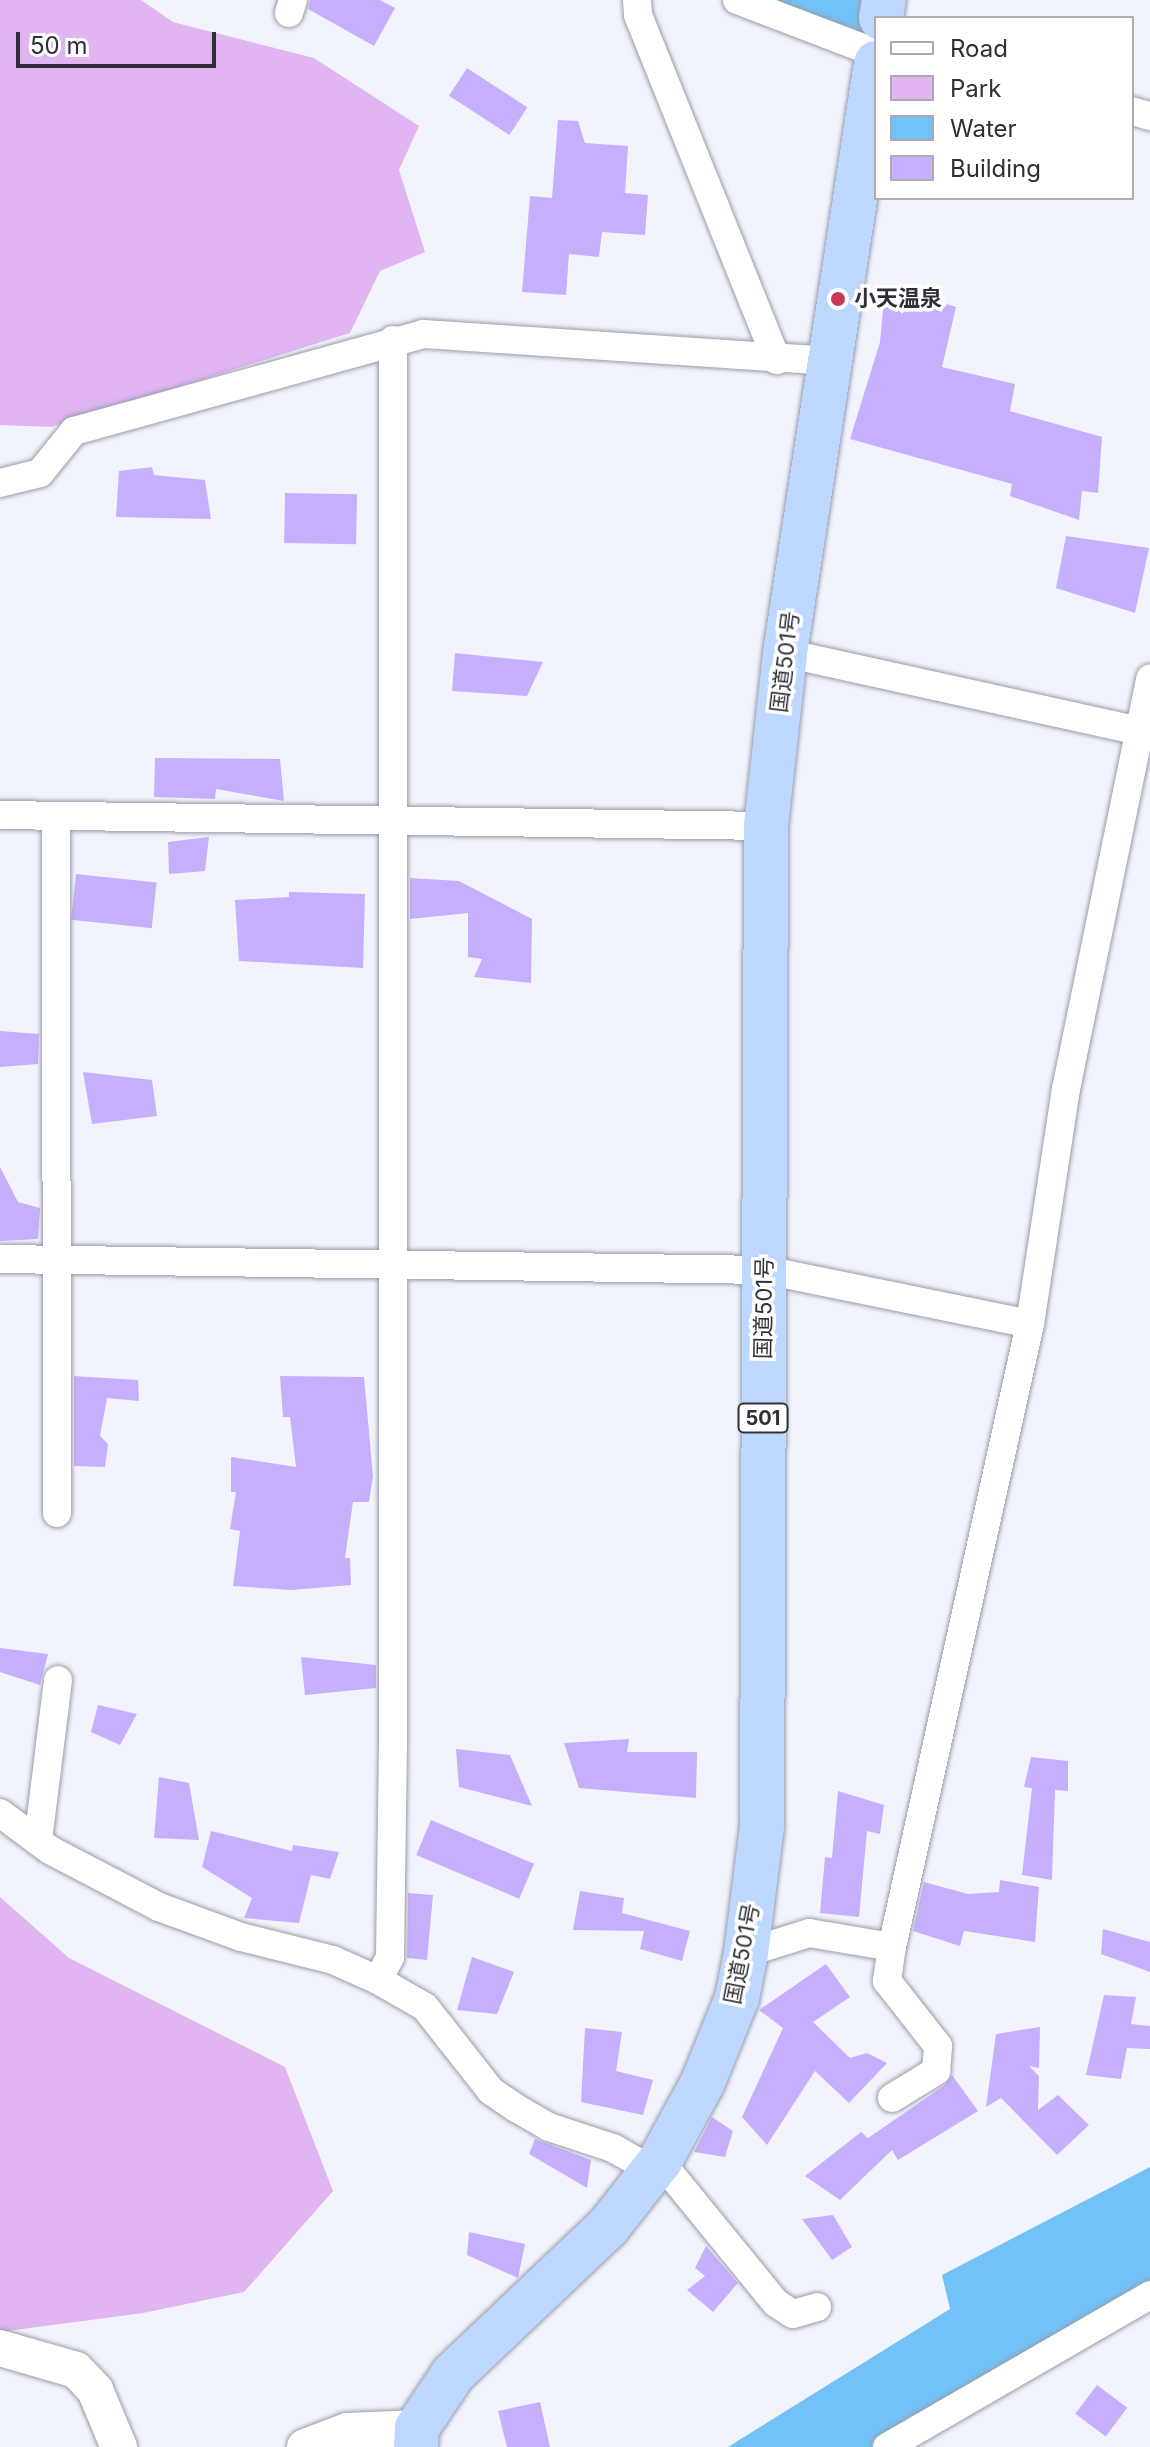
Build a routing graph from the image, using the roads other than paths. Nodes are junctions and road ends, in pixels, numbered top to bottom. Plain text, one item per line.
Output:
1 (637, 0) edge
2 (737, 0) edge
3 (874, 52) edge
4 (874, 75) edge
5 (393, 340) junction
6 (777, 360) junction
7 (828, 361) junction
8 (0, 483) edge
9 (785, 653) junction
10 (1150, 678) edge
11 (1139, 731) junction
12 (0, 815) edge
13 (56, 816) junction
14 (395, 819) junction
15 (766, 826) junction
16 (0, 1259) edge
17 (58, 1259) junction
18 (391, 1263) junction
19 (765, 1270) junction
20 (1030, 1324) junction
21 (57, 1513) dead end
22 (58, 1680) dead end
23 (0, 1813) edge
24 (38, 1841) junction
25 (892, 1947) junction
26 (746, 1953) junction
27 (378, 1980) junction
28 (892, 2098) dead end
29 (656, 2166) junction
30 (1150, 2295) edge
31 (817, 2307) dead end
32 (0, 2348) edge
33 (416, 2437) edge
34 (119, 2447) edge
35 (305, 2447) edge
36 (887, 2447) edge

1 - 6 street
2 - 3 street
4 - 7 highway, 国道501号 / 501
5 - 6 street
5 - 8 street
5 - 14 street
6 - 7 street
7 - 9 highway, 国道501号 / 501
9 - 11 street
9 - 15 highway, 国道501号 / 501
10 - 11 street
11 - 20 street
12 - 13 street
13 - 14 street
13 - 17 street
14 - 15 street
14 - 18 street
15 - 19 highway, 国道501号 / 501
16 - 17 street
17 - 18 street
17 - 21 street
18 - 19 street
18 - 27 street
19 - 20 street
19 - 26 highway, 国道501号 / 501
20 - 25 street
22 - 24 street
23 - 24 street
24 - 27 street
25 - 26 street
25 - 28 street
26 - 29 highway, 国道501号 / 501
27 - 29 street
29 - 31 street
29 - 33 highway, 国道501号 / 501
30 - 36 street
32 - 34 street
33 - 35 street

